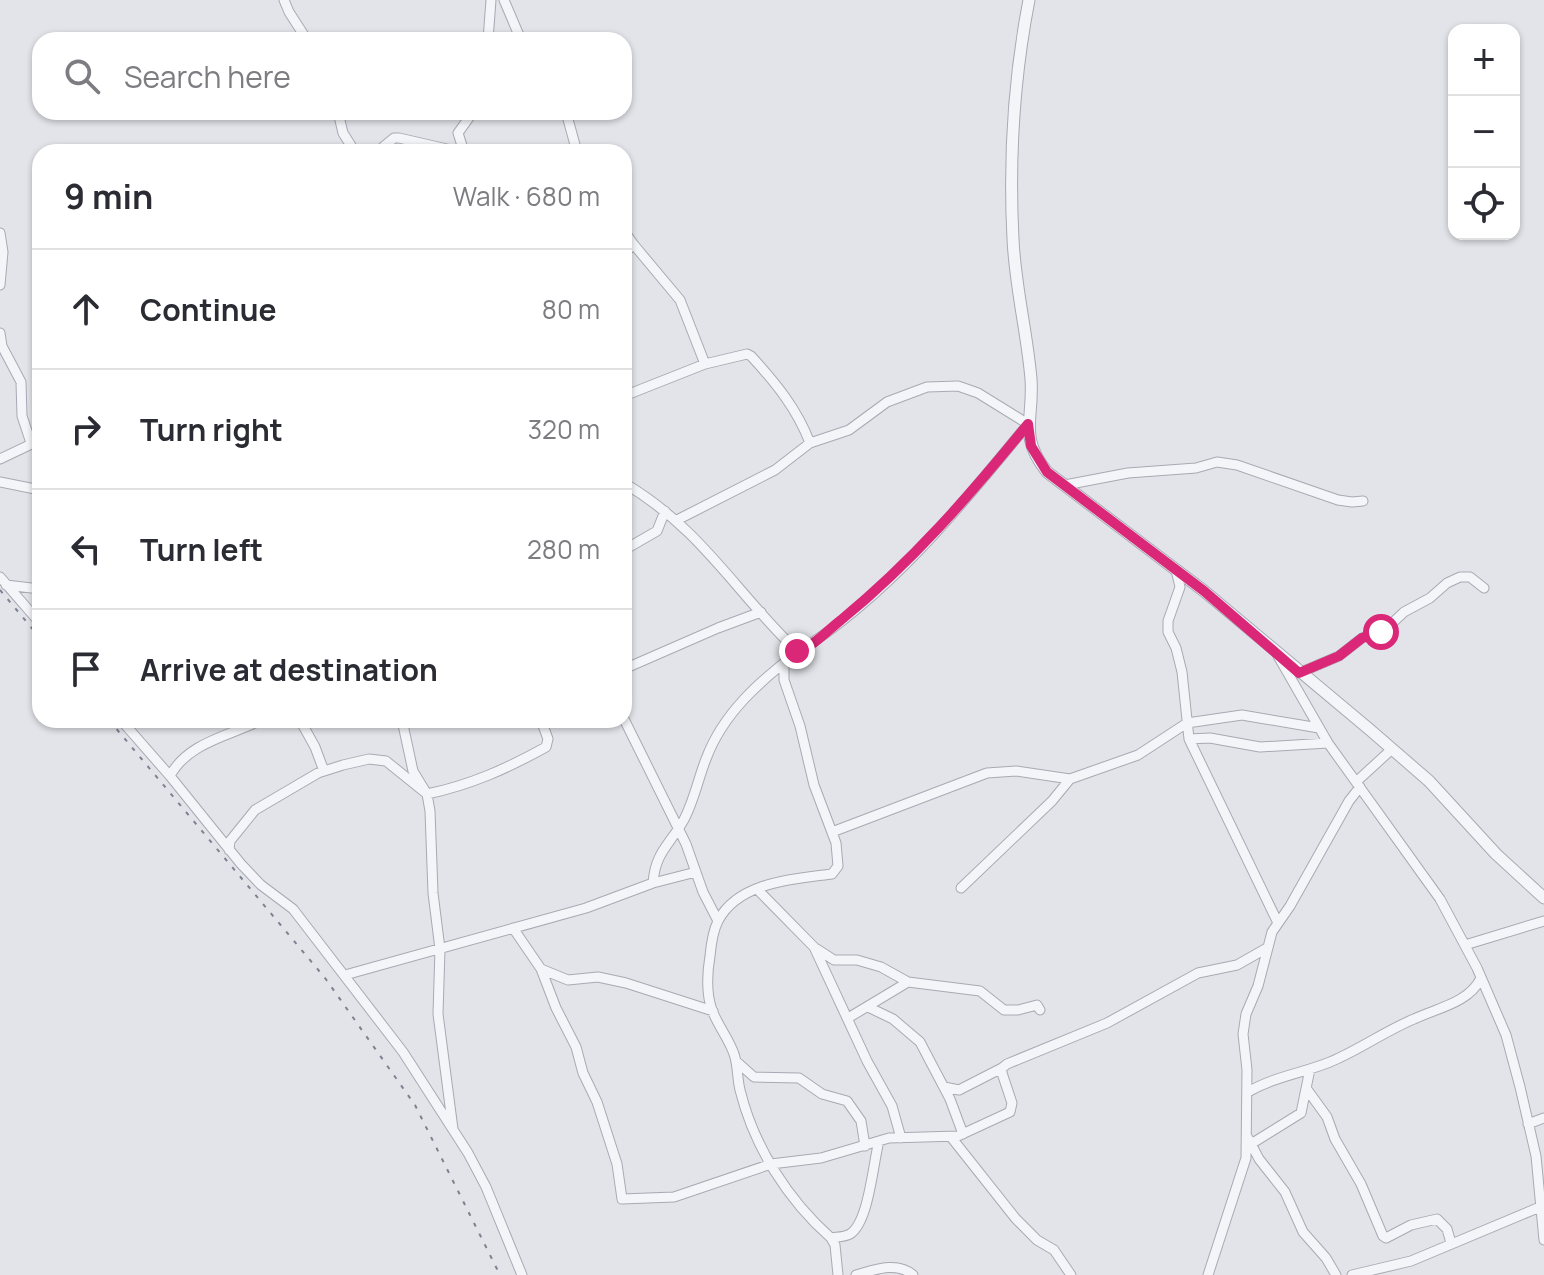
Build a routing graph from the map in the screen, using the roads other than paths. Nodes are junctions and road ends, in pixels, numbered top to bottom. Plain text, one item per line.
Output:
1 (284, 0) edge
2 (491, 0) edge
3 (504, 0) edge
4 (1029, 0) edge
5 (302, 32) edge
6 (489, 32) edge
7 (518, 32) edge
8 (340, 120) edge
9 (467, 120) edge
10 (568, 120) edge
11 (350, 144) edge
12 (387, 144) edge
13 (426, 144) edge
14 (460, 144) edge
15 (575, 144) edge
16 (0, 233) edge
17 (632, 242) edge
18 (634, 245) joint
19 (0, 285) edge
20 (0, 333) edge
21 (705, 364) junction
22 (632, 393) edge
23 (1028, 424) junction
24 (32, 436) edge
25 (32, 443) edge
26 (810, 443) junction
27 (0, 459) edge
28 (0, 482) edge
29 (1065, 485) junction
30 (32, 488) edge
31 (632, 488) edge
32 (1363, 501) dead end
33 (665, 511) junction
34 (677, 520) junction
35 (632, 545) edge
36 (1176, 570) junction
37 (3, 581) edge
38 (32, 587) edge
39 (1484, 588) dead end
40 (761, 612) junction
41 (32, 614) edge
42 (1267, 644) junction
43 (798, 652) junction
44 (784, 665) junction
45 (632, 666) edge
46 (1299, 673) junction
47 (1187, 723) junction
48 (128, 728) edge
49 (242, 728) edge
50 (304, 728) edge
51 (404, 728) edge
52 (544, 728) edge
53 (629, 728) edge
54 (1319, 728) junction
55 (1189, 739) junction
56 (1328, 743) junction
57 (1392, 749) junction
58 (324, 771) junction
59 (170, 776) junction
60 (1070, 779) junction
61 (1358, 784) junction
62 (427, 794) junction
63 (677, 829) junction
64 (832, 832) junction
65 (229, 850) junction
66 (696, 872) junction
67 (653, 883) junction
68 (961, 888) dead end
69 (757, 889) junction
70 (1544, 898) edge
71 (718, 921) junction
72 (1544, 921) edge
73 (1278, 923) junction
74 (513, 928) junction
75 (1465, 945) junction
76 (814, 947) junction
77 (1267, 948) junction
78 (440, 949) junction
79 (541, 969) junction
80 (345, 975) junction
81 (1481, 978) junction
82 (908, 982) junction
83 (1468, 995) junction
84 (1493, 1004) junction
85 (868, 1007) junction
86 (1040, 1010) dead end
87 (713, 1011) junction
88 (848, 1018) junction
89 (736, 1061) junction
90 (1002, 1068) junction
91 (1310, 1069) junction
92 (942, 1085) junction
93 (1306, 1088) junction
94 (1248, 1092) junction
95 (1544, 1118) edge
96 (1528, 1124) junction
97 (453, 1130) junction
98 (963, 1134) junction
99 (951, 1137) junction
100 (901, 1138) junction
101 (1249, 1140) junction
102 (879, 1141) junction
103 (865, 1146) junction
104 (771, 1164) junction
105 (1540, 1207) junction
106 (1544, 1229) edge
107 (831, 1238) junction
108 (1544, 1240) edge
109 (1451, 1243) junction
110 (522, 1275) edge
111 (838, 1275) edge
112 (856, 1275) edge
113 (913, 1275) edge
114 (1071, 1275) edge
115 (1208, 1275) edge
116 (1336, 1275) edge
117 (1352, 1275) edge

1 - 5 street
2 - 6 street
3 - 7 street
4 - 23 street
8 - 11 street
9 - 14 street
10 - 15 street
12 - 13 street
16 - 19 street
17 - 18 street
18 - 21 street
20 - 24 street
21 - 22 street
21 - 26 street
23 - 26 street
23 - 29 street
23 - 43 street
25 - 27 street
26 - 34 street
28 - 30 street
29 - 32 street
29 - 36 street
31 - 33 street
33 - 34 street
33 - 35 street
34 - 40 street
36 - 42 street
36 - 47 street
37 - 38 street
37 - 41 street
39 - 46 street
40 - 43 street
40 - 45 street
42 - 46 street
42 - 54 street
43 - 44 street
44 - 63 street
44 - 64 street
46 - 57 street
47 - 54 street
47 - 55 street
47 - 60 street
48 - 59 street
49 - 59 street
50 - 58 street
51 - 62 street
52 - 62 street
53 - 63 street
54 - 56 street
55 - 56 street
55 - 73 street
56 - 61 street
57 - 61 street
57 - 70 street
58 - 62 street
58 - 65 street
59 - 65 street
60 - 64 street
60 - 68 street
61 - 73 street
61 - 75 street
62 - 78 street
63 - 66 street
63 - 67 street
64 - 69 street
65 - 80 street
66 - 67 street
66 - 71 street
67 - 74 street
69 - 71 street
69 - 76 street
71 - 87 street
72 - 75 street
73 - 77 street
74 - 78 street
74 - 79 street
75 - 81 street
76 - 82 street
76 - 88 street
77 - 90 street
77 - 94 street
78 - 80 street
78 - 97 street
79 - 87 street
79 - 104 street
80 - 97 street
81 - 83 street
81 - 84 street
82 - 85 street
82 - 86 street
83 - 84 street
83 - 91 street
84 - 96 street
85 - 88 street
85 - 92 street
87 - 89 street
88 - 100 street
89 - 103 street
89 - 104 street
90 - 92 street
90 - 98 street
91 - 93 street
91 - 94 street
92 - 98 street
93 - 101 street
93 - 109 street
94 - 101 street
95 - 96 street
96 - 105 street
97 - 110 street
98 - 99 street
99 - 100 street
99 - 114 street
100 - 102 street
101 - 115 street
101 - 116 street
102 - 103 street
102 - 107 street
103 - 104 street
104 - 107 street
105 - 106 street
105 - 109 street
106 - 108 street
107 - 111 street
109 - 117 street
112 - 113 street

